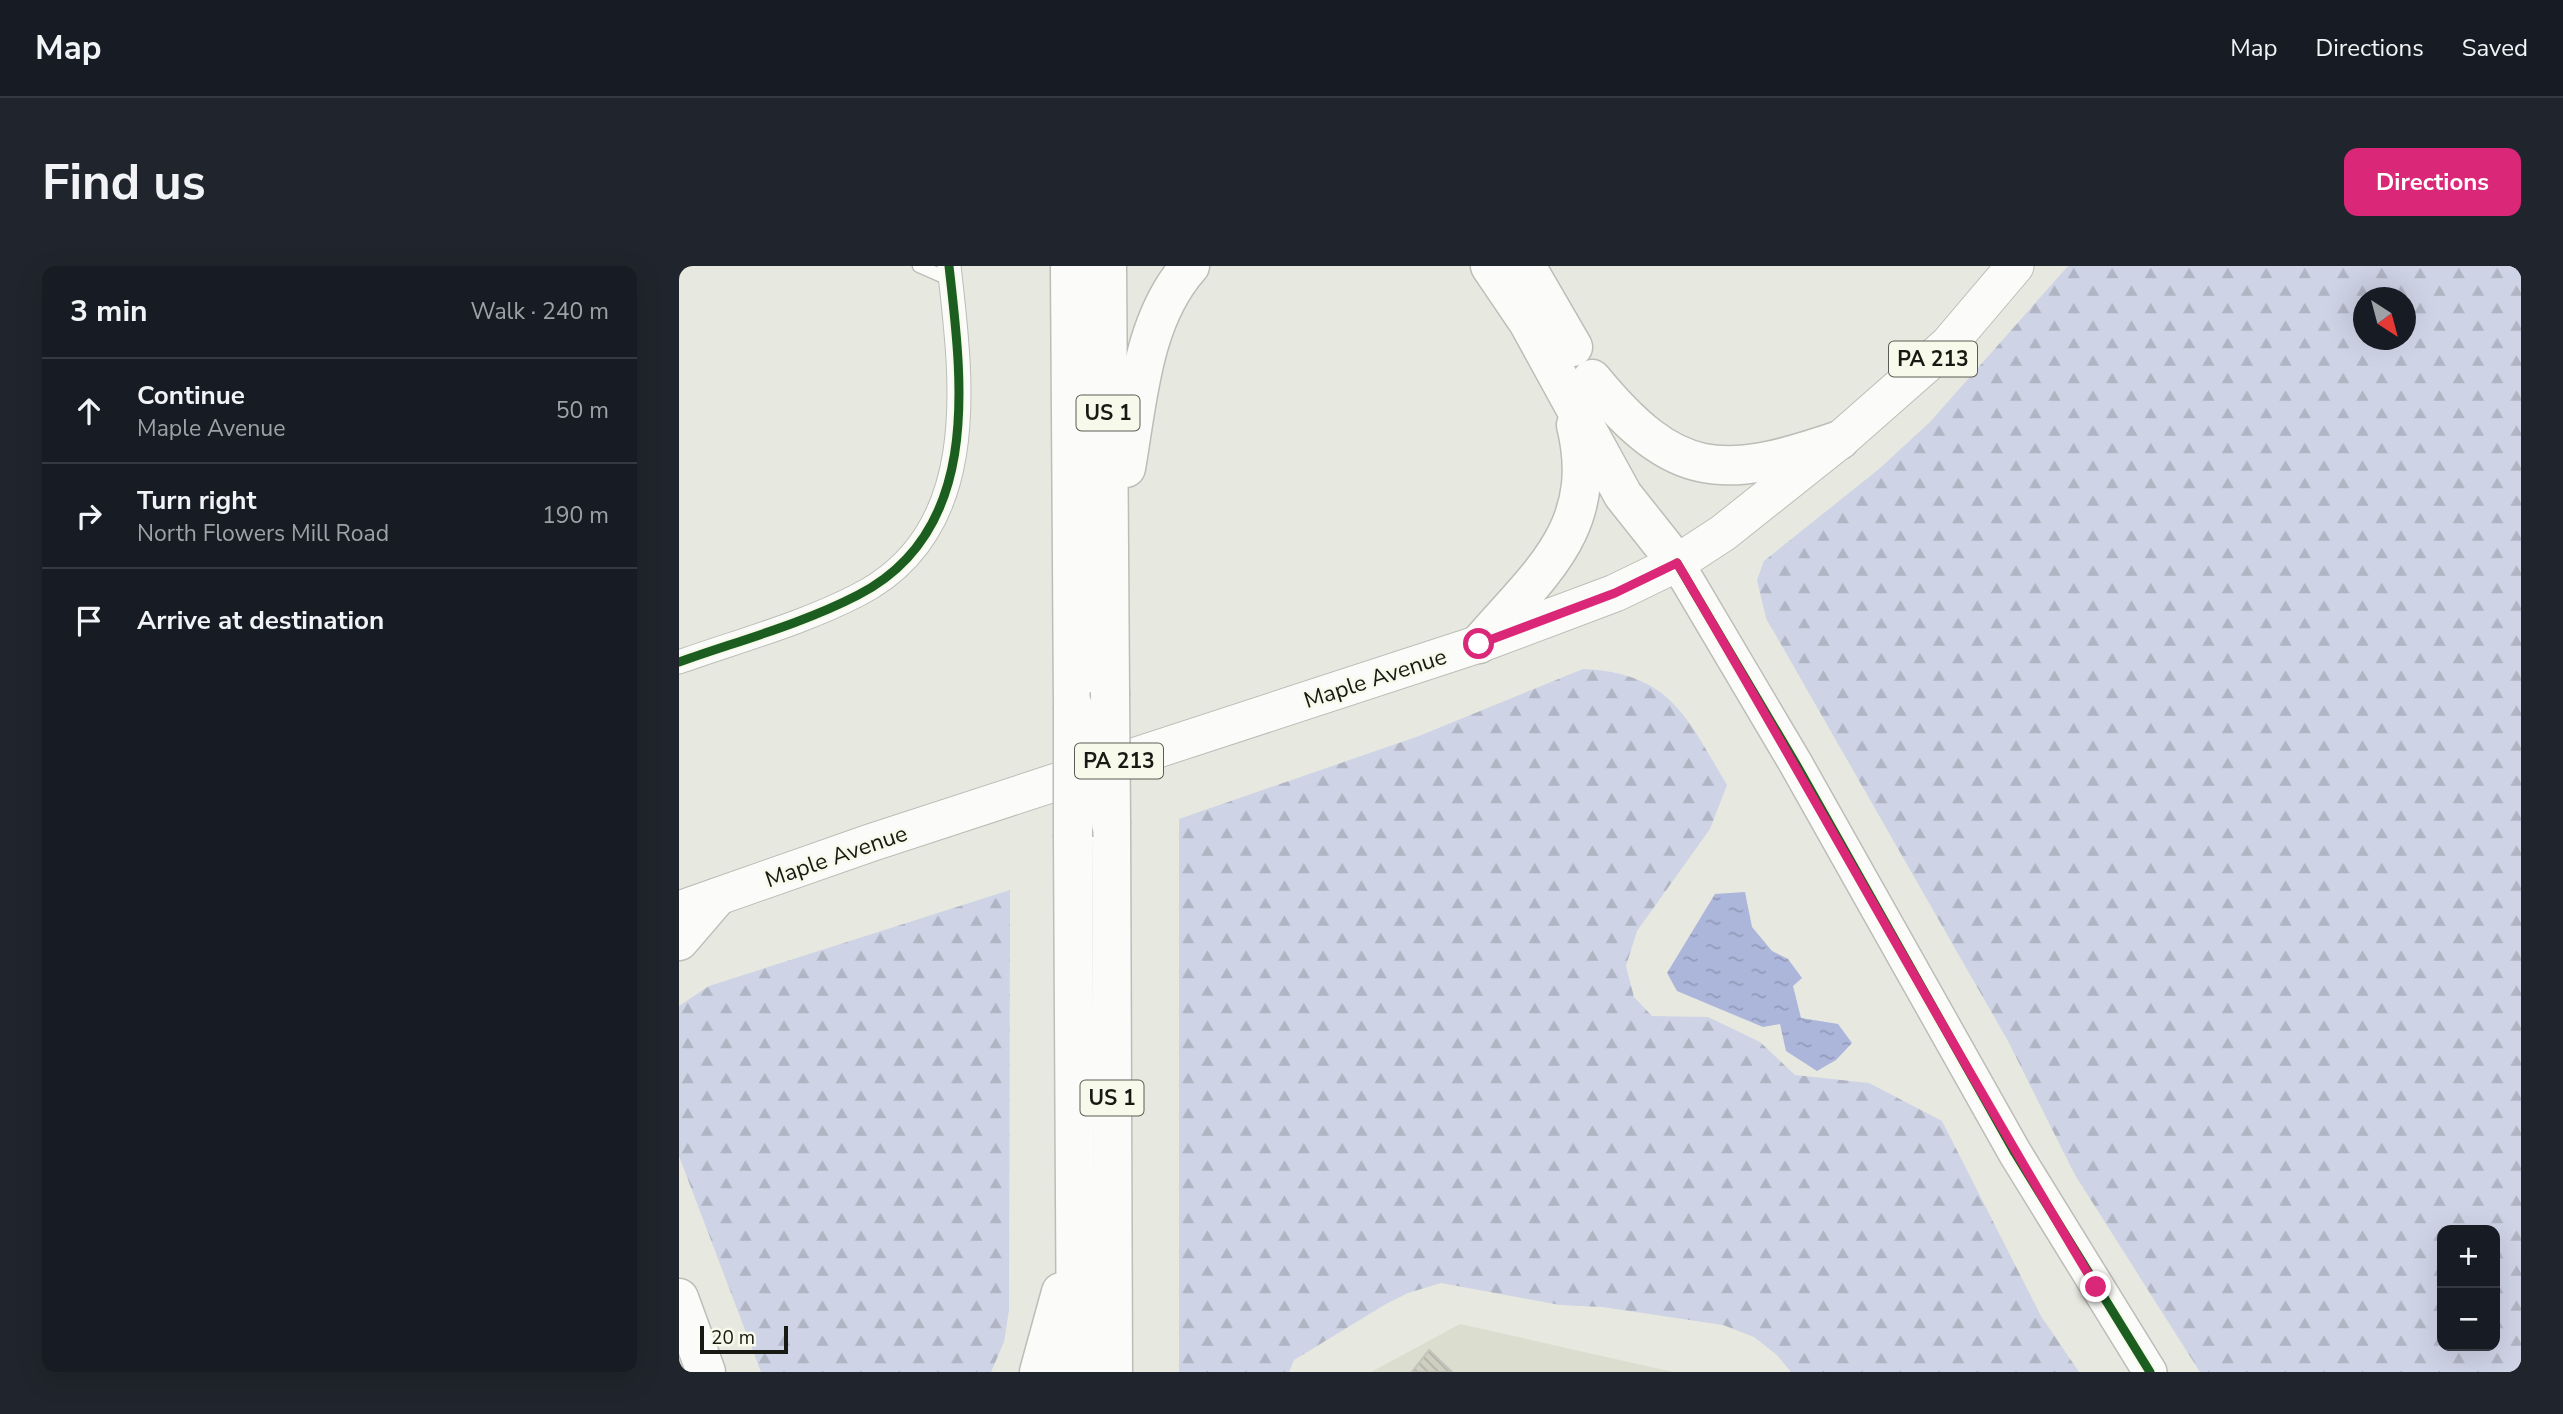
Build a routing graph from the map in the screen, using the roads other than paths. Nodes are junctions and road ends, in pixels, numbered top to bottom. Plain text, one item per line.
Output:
1 (919, 266) edge
2 (1070, 266) edge
3 (1108, 266) edge
4 (1190, 266) edge
5 (1490, 266) edge
6 (1526, 266) edge
7 (2015, 266) edge
8 (946, 271) edge
9 (1580, 386) junction
10 (1840, 440) junction
11 (1109, 559) junction
12 (1677, 563) junction
13 (1479, 644) junction
14 (679, 662) edge
15 (716, 898) junction
16 (679, 910) edge
17 (679, 941) edge
18 (1075, 1221) junction
19 (679, 1298) edge
20 (706, 1372) edge
21 (1039, 1372) edge
22 (1076, 1372) edge
23 (1114, 1372) edge
24 (2150, 1372) edge

1 - 8 lane
2 - 18 highway, US 1, bridge
3 - 11 highway, US 1
4 - 11 highway
5 - 9 highway
6 - 9 highway
7 - 10 main road, Maple Avenue / PA 213
8 - 14 street
9 - 10 highway
9 - 12 highway
9 - 13 highway
10 - 12 main road, Maple Avenue / PA 213
11 - 23 highway, US 1, bridge
12 - 13 main road, Maple Avenue / PA 213
12 - 24 street
13 - 15 main road, Maple Avenue / PA 213
15 - 16 main road, Maple Avenue / PA 213
15 - 17 highway
18 - 21 highway
18 - 22 highway, US 1
19 - 20 highway

